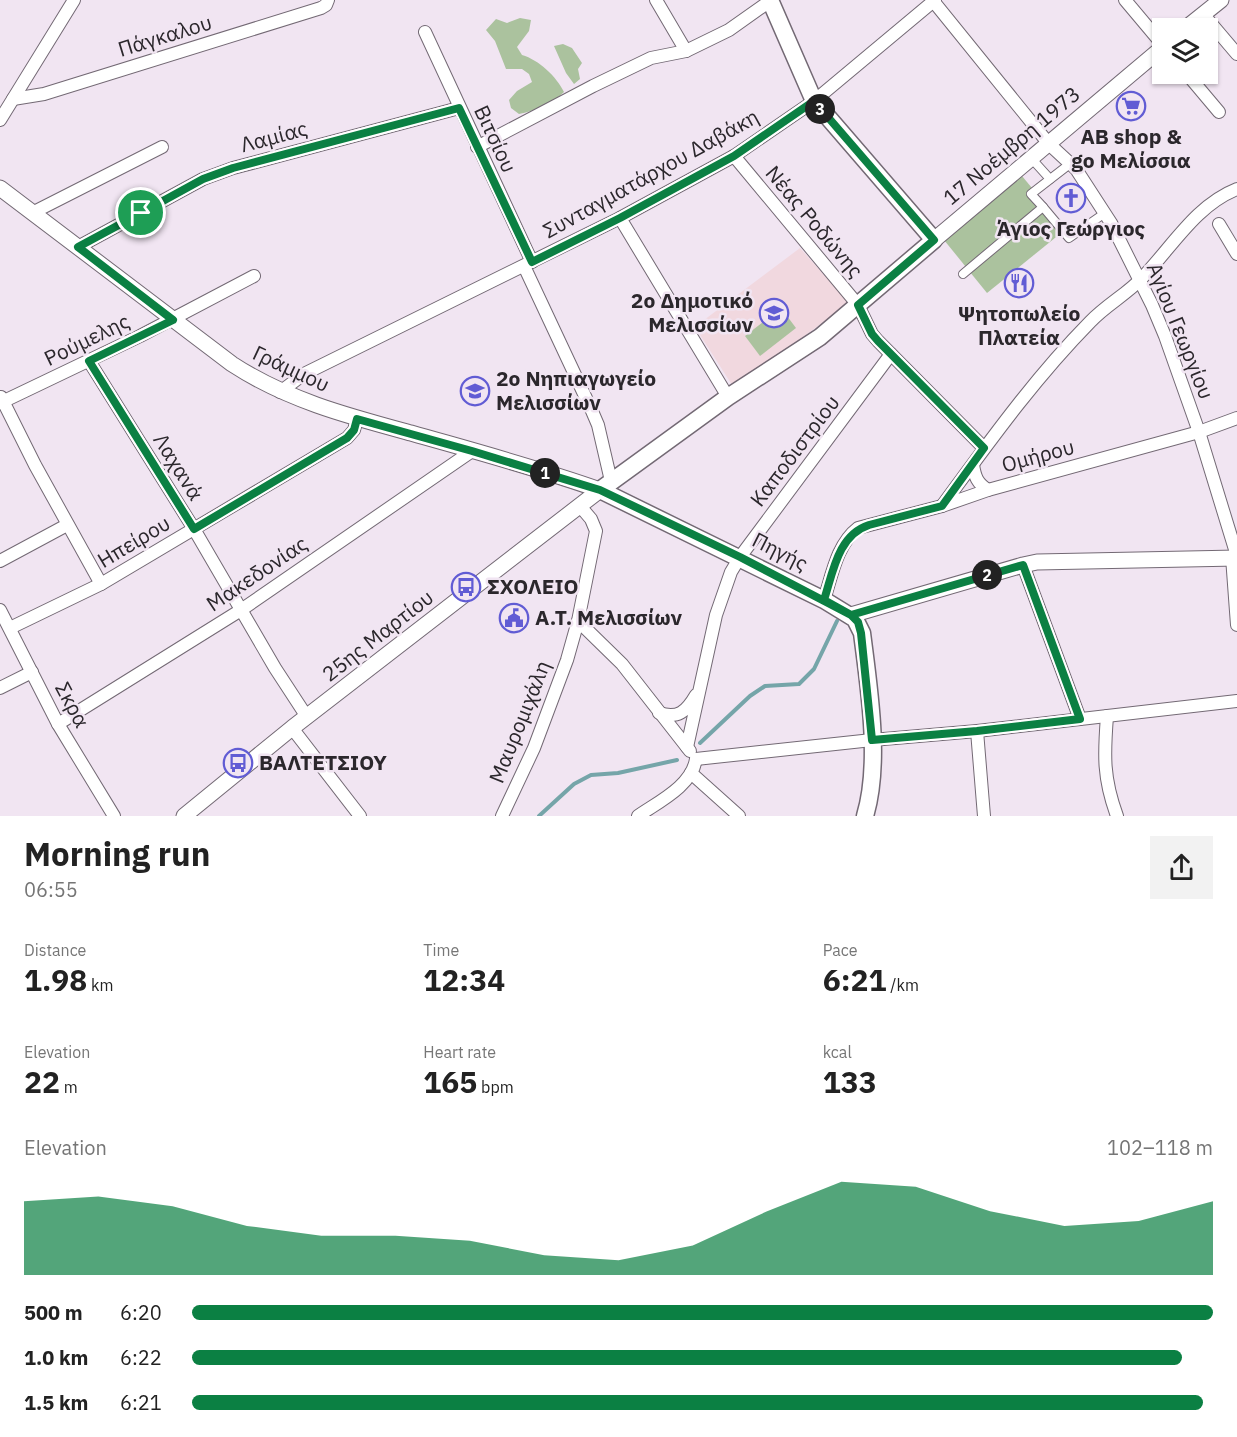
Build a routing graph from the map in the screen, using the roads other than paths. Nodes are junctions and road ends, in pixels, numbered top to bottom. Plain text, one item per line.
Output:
1 (74, 0) edge
2 (656, 0) edge
3 (770, 0) edge
4 (1125, 0) edge
5 (1221, 0) edge
6 (934, 1) edge
7 (327, 3) edge
8 (1203, 15) junction
9 (1199, 18) edge
10 (425, 32) dead end
11 (1152, 34) edge
12 (686, 51) junction
13 (1237, 54) edge
14 (1152, 55) edge
15 (1195, 84) edge
16 (13, 99) junction
17 (814, 101) junction
18 (459, 108) junction
19 (1219, 112) dead end
20 (0, 120) edge
21 (1049, 144) junction
22 (162, 147) dead end
23 (477, 147) junction
24 (734, 156) junction
25 (1031, 158) junction
26 (1071, 163) junction
27 (1050, 179) junction
28 (1237, 189) edge
29 (3, 194) edge
30 (1043, 207) junction
31 (32, 213) junction
32 (1105, 213) junction
33 (620, 218) junction
34 (1219, 224) dead end
35 (934, 240) junction
36 (78, 247) junction
37 (1237, 254) edge
38 (528, 264) junction
39 (963, 274) dead end
40 (254, 276) dead end
41 (1140, 280) junction
42 (858, 305) junction
43 (173, 320) junction
44 (891, 354) junction
45 (89, 361) junction
46 (280, 392) junction
47 (728, 397) junction
48 (1, 400) edge
49 (1237, 418) edge
50 (357, 419) junction
51 (1199, 432) junction
52 (984, 448) junction
53 (472, 451) junction
54 (973, 465) junction
55 (612, 481) junction
56 (988, 490) junction
57 (580, 506) junction
58 (633, 506) junction
59 (942, 506) junction
60 (67, 525) junction
61 (194, 529) junction
62 (740, 557) junction
63 (1235, 557) edge
64 (0, 561) edge
65 (1023, 565) junction
66 (101, 584) junction
67 (824, 600) junction
68 (0, 610) edge
69 (241, 610) junction
70 (851, 615) junction
71 (578, 621) junction
72 (1237, 625) edge
73 (10, 628) junction
74 (32, 672) junction
75 (700, 687) junction
76 (0, 688) edge
77 (1237, 701) edge
78 (659, 713) junction
79 (1107, 716) junction
80 (308, 717) junction
81 (1080, 719) junction
82 (58, 724) junction
83 (292, 728) junction
84 (977, 731) junction
85 (872, 740) junction
86 (687, 747) junction
87 (696, 759) junction
88 (691, 773) junction
89 (114, 816) edge
90 (184, 816) edge
91 (360, 816) edge
92 (502, 816) edge
93 (638, 816) edge
94 (739, 816) edge
95 (865, 816) edge
96 (984, 816) edge
97 (1117, 816) edge

1 - 16 street
2 - 12 street
3 - 12 street
3 - 17 main road
4 - 11 street
5 - 8 street
6 - 17 street, Συνταγματάρχου Δαβάκη
6 - 21 street, Αγίου Γεωργίου
7 - 16 street, Πάγκαλου
8 - 9 street
8 - 13 street
10 - 18 street, Βιτσίου
12 - 23 street
14 - 21 street, 17 Νοέμβρη 1973
15 - 19 street
16 - 20 street
17 - 24 street, Συνταγματάρχου Δαβάκη
17 - 35 main road
18 - 23 street, Βιτσίου
18 - 36 street, Λαμίας
21 - 25 street, 17 Νοέμβρη 1973
21 - 26 street, Αγίου Γεωργίου
22 - 31 street
23 - 38 street, Βιτσίου
24 - 33 street, Συνταγματάρχου Δαβάκη
24 - 42 street, Νέας Ροδώνης
25 - 27 street
25 - 35 street, 17 Νοέμβρη 1973
26 - 27 street
26 - 32 street, Αγίου Γεωργίου
27 - 30 street
28 - 41 street
29 - 31 street, Γράμμου
30 - 32 street
30 - 39 street
31 - 36 street, Γράμμου
32 - 41 street, Αγίου Γεωργίου
33 - 38 street, Συνταγματάρχου Δαβάκη
33 - 47 street
34 - 37 street
35 - 42 main road, 17 Νοέμβρη 1973
36 - 43 street, Γράμμου
38 - 46 street, Συνταγματάρχου Δαβάκη
38 - 55 street, Βιτσίου
40 - 43 street, Ρούμελης
41 - 51 street, Αγίου Γεωργίου
41 - 52 street
42 - 44 street, Νέας Ροδώνης
42 - 47 main road, 17 Νοέμβρη 1973
43 - 45 street, Ρούμελης
43 - 46 street, Γράμμου
44 - 52 street, Νέας Ροδώνης
44 - 62 street, Καποδιστρίου
45 - 48 street, Ρούμελης
45 - 61 street, Λαχανά
46 - 50 street, Γράμμου
47 - 55 main road, 17 Νοέμβρη 1973
48 - 60 street
49 - 51 street, Ομήρου
50 - 53 street, Γράμμου
50 - 61 street, Ηπείρου
51 - 56 street, Ομήρου
51 - 63 street, Αγίου Γεωργίου
52 - 54 street
53 - 55 street, Γράμμου
53 - 69 street, Μακεδονίας
54 - 56 street
54 - 59 street
55 - 57 street, 25ης Μαρτίου
55 - 58 main road, Πηγής
55 - 58 main road
56 - 59 street, Ομήρου
57 - 71 street, Μαυρομιχάλη
57 - 80 street, 25ης Μαρτίου
58 - 62 main road, Πηγής
59 - 67 street, Ομήρου
60 - 64 street
60 - 66 street
61 - 66 street, Ηπείρου
61 - 69 street, Λαχανά
62 - 67 main road, Πηγής
62 - 75 street, Καποδιστρίου
63 - 65 street
63 - 72 street, Αγίου Γεωργίου
65 - 70 street
65 - 81 street
66 - 73 street, Ηπείρου
67 - 70 main road, Πηγής
68 - 73 street, Σκρα
69 - 80 street, Λαχανά
69 - 82 street, Μακεδονίας
70 - 85 main road
71 - 78 street
71 - 92 street, Μαυρομιχάλη
73 - 74 street, Σκρα
74 - 76 street
74 - 82 street, Σκρα
75 - 78 street
75 - 86 street, Καποδιστρίου
77 - 79 street
78 - 86 street
79 - 81 street
79 - 97 street
80 - 83 street, 25ης Μαρτίου
81 - 84 street
82 - 89 street, Σκρα
83 - 90 street, 25ης Μαρτίου
83 - 91 street
84 - 85 street
84 - 96 street
85 - 87 street
85 - 95 main road
86 - 87 street
87 - 88 street
88 - 93 street
88 - 94 street

